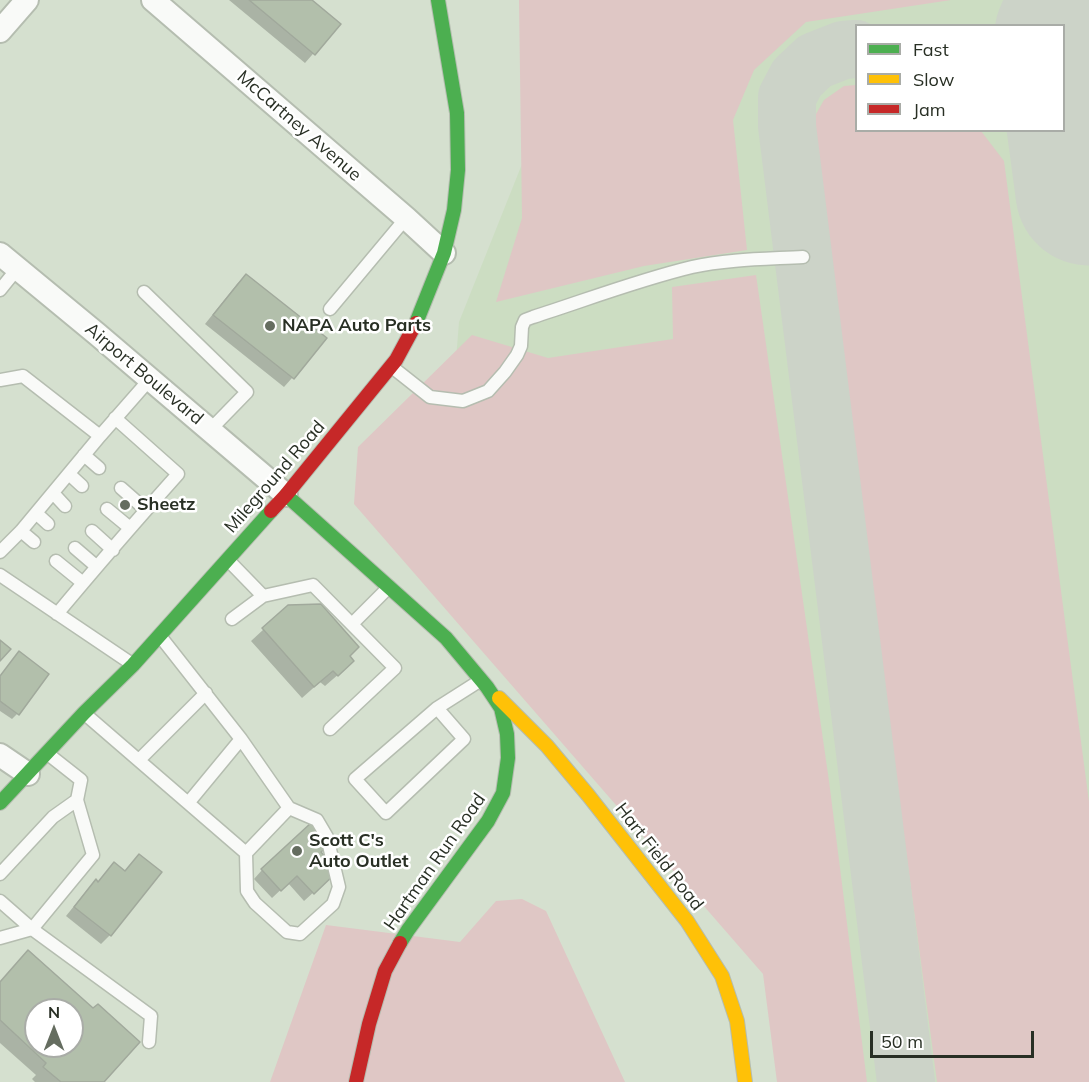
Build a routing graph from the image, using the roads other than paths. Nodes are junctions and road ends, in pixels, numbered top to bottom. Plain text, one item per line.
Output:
1 (27, 0) edge
2 (153, 0) edge
3 (438, 0) edge
4 (0, 31) edge
5 (406, 218) junction
6 (444, 253) junction
7 (803, 257) dead end
8 (8, 261) edge
9 (0, 290) edge
10 (144, 292) dead end
11 (330, 309) dead end
12 (391, 366) junction
13 (150, 379) junction
14 (0, 380) edge
15 (115, 418) junction
16 (210, 430) junction
17 (100, 436) junction
18 (84, 455) junction
19 (99, 468) dead end
20 (69, 474) junction
21 (82, 486) dead end
22 (121, 488) dead end
23 (52, 493) junction
24 (286, 495) junction
25 (65, 506) dead end
26 (107, 509) dead end
27 (146, 510) junction
28 (36, 513) junction
29 (48, 524) dead end
30 (130, 528) junction
31 (21, 531) junction
32 (92, 531) dead end
33 (34, 542) dead end
34 (75, 548) dead end
35 (112, 549) junction
36 (0, 552) edge
37 (227, 559) junction
38 (56, 561) dead end
39 (96, 566) junction
40 (0, 575) edge
41 (83, 583) junction
42 (389, 587) junction
43 (263, 596) junction
44 (57, 614) junction
45 (232, 619) dead end
46 (352, 624) junction
47 (159, 635) junction
48 (133, 665) junction
49 (484, 683) junction
50 (206, 693) junction
51 (437, 708) junction
52 (84, 713) junction
53 (330, 729) dead end
54 (241, 740) junction
55 (47, 753) junction
56 (0, 755) edge
57 (139, 760) junction
58 (28, 774) junction
59 (77, 800) junction
60 (189, 802) junction
61 (0, 804) edge
62 (289, 808) junction
63 (246, 853) junction
64 (0, 874) edge
65 (0, 901) edge
66 (32, 929) junction
67 (0, 938) edge
68 (149, 1042) dead end
69 (356, 1082) edge
70 (745, 1082) edge

1 - 4 street
2 - 5 street, McCartney Avenue
3 - 6 main road, Mileground Road
5 - 6 street, McCartney Avenue
5 - 11 lane
6 - 12 main road, Mileground Road
7 - 12 lane
8 - 9 lane
8 - 13 street, Airport Boulevard
10 - 16 lane
12 - 24 main road, Mileground Road
13 - 15 lane
13 - 16 street, Airport Boulevard
14 - 17 lane
15 - 17 lane
15 - 27 lane
16 - 24 street, Airport Boulevard
17 - 18 lane
18 - 19 lane
18 - 20 lane
20 - 21 lane
20 - 23 lane
22 - 27 lane
23 - 25 lane
23 - 28 lane
24 - 37 main road, Mileground Road
24 - 42 main road, Hartman Run Road
26 - 30 lane
27 - 30 lane
28 - 29 lane
28 - 31 lane
30 - 35 lane
31 - 33 lane
31 - 36 lane
32 - 35 lane
34 - 39 lane
35 - 39 lane
37 - 43 lane
37 - 47 main road, Mileground Road
38 - 41 lane
39 - 41 lane
40 - 44 lane
41 - 44 lane
42 - 46 lane
42 - 49 main road, Hartman Run Road
43 - 45 lane
43 - 46 lane
44 - 48 lane
46 - 53 lane
47 - 48 main road, Mileground Road
47 - 50 lane
48 - 52 main road, Mileground Road
49 - 51 lane
49 - 69 main road, Hartman Run Road
49 - 70 main road, Hart Field Road
50 - 54 lane
50 - 57 lane
51 - 51 lane
52 - 55 main road, Mileground Road
52 - 57 lane
54 - 60 lane
54 - 62 lane
55 - 58 main road, Mileground Road
55 - 59 lane
56 - 58 street
57 - 60 lane
58 - 61 main road, Mileground Road
59 - 64 lane
59 - 66 lane
60 - 63 lane
62 - 63 lane
62 - 63 lane
65 - 66 lane
66 - 67 lane
66 - 68 lane

